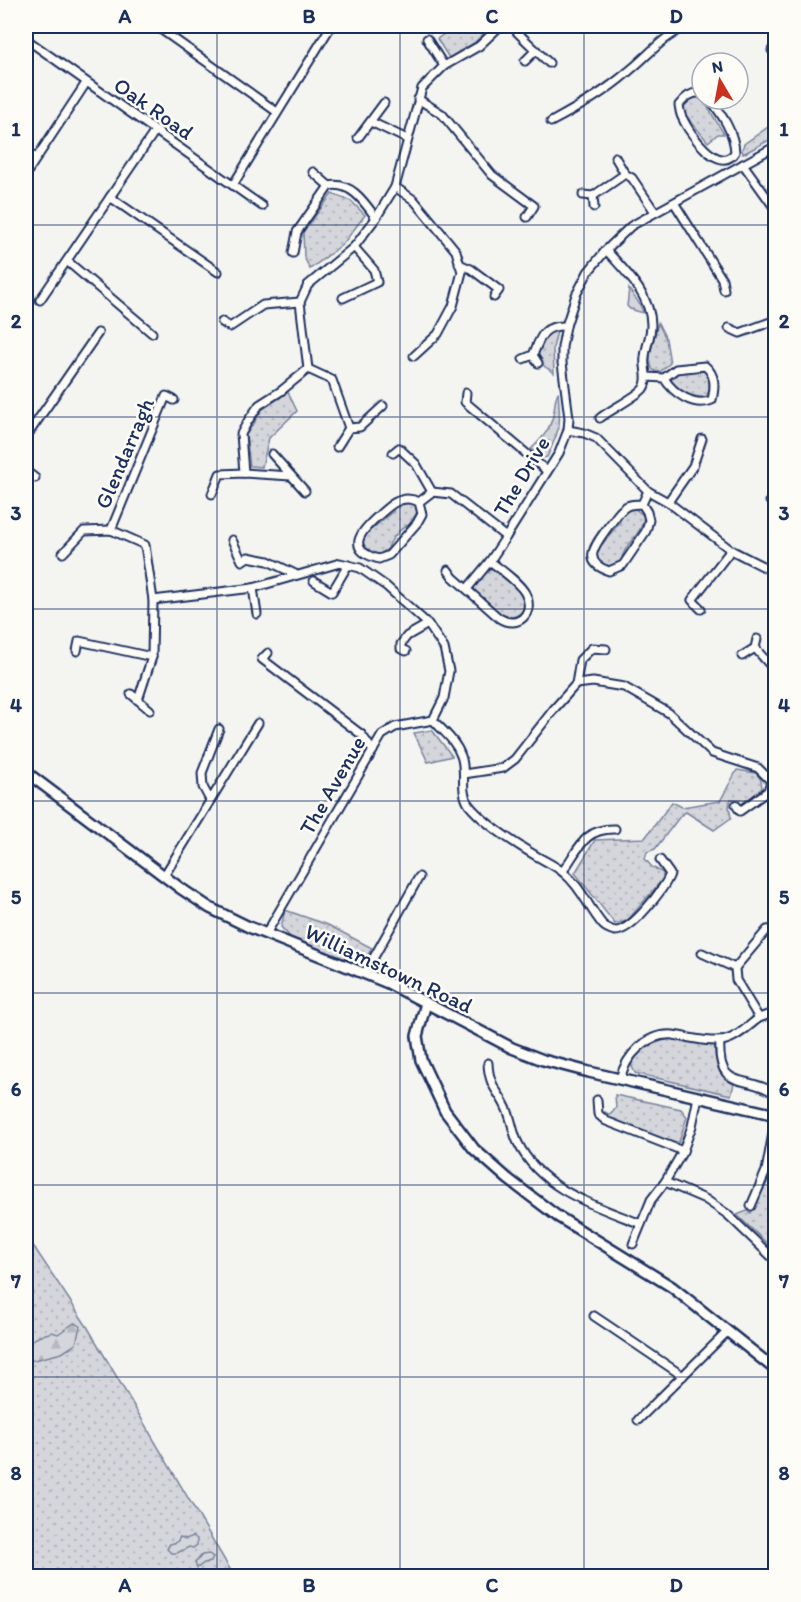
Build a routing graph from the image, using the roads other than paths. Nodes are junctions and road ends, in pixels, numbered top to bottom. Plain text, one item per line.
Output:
1 (156, 26) edge
2 (331, 26) edge
3 (500, 26) edge
4 (524, 26) edge
5 (666, 26) edge
6 (687, 26) edge
7 (671, 33) junction
8 (26, 39) edge
9 (427, 39) dead end
10 (536, 50) junction
11 (525, 61) dead end
12 (549, 63) dead end
13 (444, 66) junction
14 (86, 83) junction
15 (690, 96) edge
16 (418, 99) junction
17 (384, 103) dead end
18 (720, 111) edge
19 (277, 112) junction
20 (371, 122) junction
21 (551, 122) dead end
22 (155, 131) junction
23 (358, 138) dead end
24 (407, 139) junction
25 (776, 146) edge
26 (26, 151) edge
27 (615, 157) dead end
28 (732, 157) junction
29 (36, 158) junction
30 (741, 165) junction
31 (313, 172) dead end
32 (26, 174) edge
33 (625, 174) junction
34 (233, 185) junction
35 (329, 186) junction
36 (395, 187) junction
37 (583, 195) dead end
38 (593, 196) junction
39 (110, 197) junction
40 (675, 204) junction
41 (262, 206) dead end
42 (594, 207) dead end
43 (776, 210) edge
44 (655, 212) junction
45 (526, 217) dead end
46 (376, 218) junction
47 (354, 247) junction
48 (606, 250) junction
49 (293, 253) dead end
50 (67, 261) junction
51 (459, 264) junction
52 (218, 272) dead end
53 (724, 290) dead end
54 (494, 297) dead end
55 (343, 298) dead end
56 (40, 300) dead end
57 (300, 302) junction
58 (776, 320) edge
59 (222, 322) dead end
60 (566, 326) junction
61 (729, 328) dead end
62 (98, 333) dead end
63 (152, 333) dead end
64 (533, 355) junction
65 (414, 356) dead end
66 (523, 359) dead end
67 (538, 363) dead end
68 (308, 369) junction
69 (647, 377) junction
70 (664, 378) junction
71 (466, 393) dead end
72 (174, 400) dead end
73 (465, 402) junction
74 (455, 404) dead end
75 (384, 406) dead end
76 (600, 418) dead end
77 (349, 428) junction
78 (568, 430) junction
79 (26, 437) edge
80 (702, 439) dead end
81 (337, 447) dead end
82 (393, 453) dead end
83 (272, 454) dead end
84 (26, 471) edge
85 (547, 471) junction
86 (244, 473) junction
87 (291, 476) junction
88 (35, 478) dead end
89 (776, 486) edge
90 (305, 491) dead end
91 (648, 491) junction
92 (432, 492) junction
93 (212, 494) dead end
94 (770, 501) dead end
95 (420, 502) junction
96 (668, 502) junction
97 (642, 504) junction
98 (111, 530) junction
99 (506, 537) junction
100 (232, 540) dead end
101 (731, 550) junction
102 (63, 553) dead end
103 (490, 561) junction
104 (348, 565) junction
105 (448, 570) dead end
106 (776, 573) edge
107 (295, 574) junction
108 (314, 581) dead end
109 (253, 588) junction
110 (467, 589) junction
111 (153, 600) junction
112 (701, 609) dead end
113 (257, 614) dead end
114 (428, 624) junction
115 (758, 639) dead end
116 (755, 648) junction
117 (606, 649) dead end
118 (77, 651) dead end
119 (406, 651) dead end
120 (268, 653) dead end
121 (776, 653) edge
122 (742, 656) dead end
123 (152, 657) junction
124 (768, 662) junction
125 (776, 672) edge
126 (576, 684) junction
127 (131, 694) dead end
128 (138, 700) junction
129 (150, 710) dead end
130 (433, 720) junction
131 (258, 723) dead end
132 (219, 729) dead end
133 (373, 751) junction
134 (26, 772) edge
135 (464, 774) junction
136 (210, 800) junction
137 (736, 805) dead end
138 (615, 829) dead end
139 (660, 860) dead end
140 (563, 872) junction
141 (164, 876) junction
142 (419, 877) dead end
143 (776, 929) edge
144 (266, 934) junction
145 (702, 953) dead end
146 (735, 968) junction
147 (365, 973) junction
148 (426, 1003) junction
149 (776, 1012) edge
150 (759, 1018) junction
151 (720, 1041) junction
152 (488, 1063) dead end
153 (620, 1079) junction
154 (776, 1094) edge
155 (698, 1097) junction
156 (597, 1100) dead end
157 (776, 1115) edge
158 (773, 1133) dead end
159 (683, 1151) junction
160 (766, 1171) junction
161 (776, 1173) edge
162 (665, 1182) junction
163 (752, 1206) dead end
164 (641, 1224) junction
165 (633, 1244) dead end
166 (776, 1261) edge
167 (594, 1316) dead end
168 (727, 1332) junction
169 (776, 1370) edge
170 (683, 1376) junction
171 (638, 1420) dead end

1 - 19 street
2 - 19 street
3 - 13 street
4 - 10 street
5 - 7 street
6 - 7 street
7 - 21 street
8 - 14 street, Oak Road
9 - 13 street
10 - 11 street
10 - 12 street
13 - 16 street
14 - 22 street, Oak Road
14 - 29 street
15 - 28 street
16 - 24 street
16 - 45 street
17 - 20 street
18 - 28 street
19 - 34 street
20 - 23 street
20 - 24 street
22 - 34 street, Oak Road
22 - 39 street
24 - 36 street
25 - 30 street, The Drive
26 - 29 street
27 - 33 street
28 - 30 street
29 - 32 street
30 - 40 street, The Drive
30 - 43 street
31 - 35 street
33 - 38 street
33 - 44 street
34 - 41 street, Oak Road
35 - 46 street
35 - 49 street
36 - 46 street
36 - 51 street
37 - 38 street
38 - 42 street
39 - 50 street
39 - 52 street
40 - 44 street, The Drive
40 - 53 street
44 - 48 street, The Drive
46 - 47 street
47 - 55 street
47 - 57 street
48 - 60 street, The Drive
48 - 69 street
50 - 56 street
50 - 63 street
51 - 54 street
51 - 65 street
57 - 59 street
57 - 68 street
58 - 61 street
60 - 64 street
60 - 78 street, The Drive
62 - 79 street
64 - 66 street
64 - 67 street
68 - 77 street
68 - 86 street
69 - 70 street
69 - 76 street
70 - 70 street
71 - 73 street
72 - 98 street, Glendarragh
73 - 74 street
73 - 85 street
75 - 77 street
77 - 81 street
78 - 85 street, The Drive
78 - 91 street
80 - 96 street
82 - 92 street
83 - 87 street
84 - 88 street
85 - 99 street, The Drive
86 - 87 street
86 - 93 street
87 - 90 street
89 - 94 street
91 - 96 street
91 - 97 street
92 - 95 street
92 - 99 street
95 - 95 street
96 - 101 street
97 - 97 street
98 - 102 street
98 - 111 street
99 - 103 street, The Drive
100 - 107 street
101 - 106 street
101 - 112 street
103 - 110 street, The Drive
103 - 110 street
104 - 107 street
104 - 108 street
104 - 114 street
105 - 110 street
107 - 109 street
109 - 111 street
109 - 113 street
111 - 123 street
114 - 119 street
114 - 130 street
115 - 116 street
116 - 122 street
116 - 124 street
117 - 126 street
118 - 123 street
120 - 133 street
121 - 124 street
123 - 128 street
124 - 125 street
126 - 135 street
126 - 137 street
127 - 128 street
128 - 129 street
130 - 133 street, The Avenue
130 - 135 street
131 - 136 street
132 - 136 street
133 - 144 street, The Avenue
134 - 141 street, Williamstown Road
135 - 140 street
136 - 141 street
138 - 140 street
139 - 140 street
141 - 144 street, Williamstown Road
142 - 147 street
143 - 146 street
144 - 147 street, Williamstown Road
145 - 146 street
146 - 150 street
147 - 148 street, Williamstown Road
148 - 153 street, Williamstown Road
148 - 168 street
149 - 150 street
150 - 151 street
151 - 153 street
151 - 154 street
152 - 164 street
153 - 155 street, Williamstown Road
155 - 157 street, Williamstown Road
155 - 159 street
156 - 159 street
158 - 160 street
159 - 162 street
160 - 161 street
160 - 163 street
162 - 164 street
162 - 166 street
164 - 165 street
167 - 170 street
168 - 169 street
168 - 170 street
170 - 171 street

